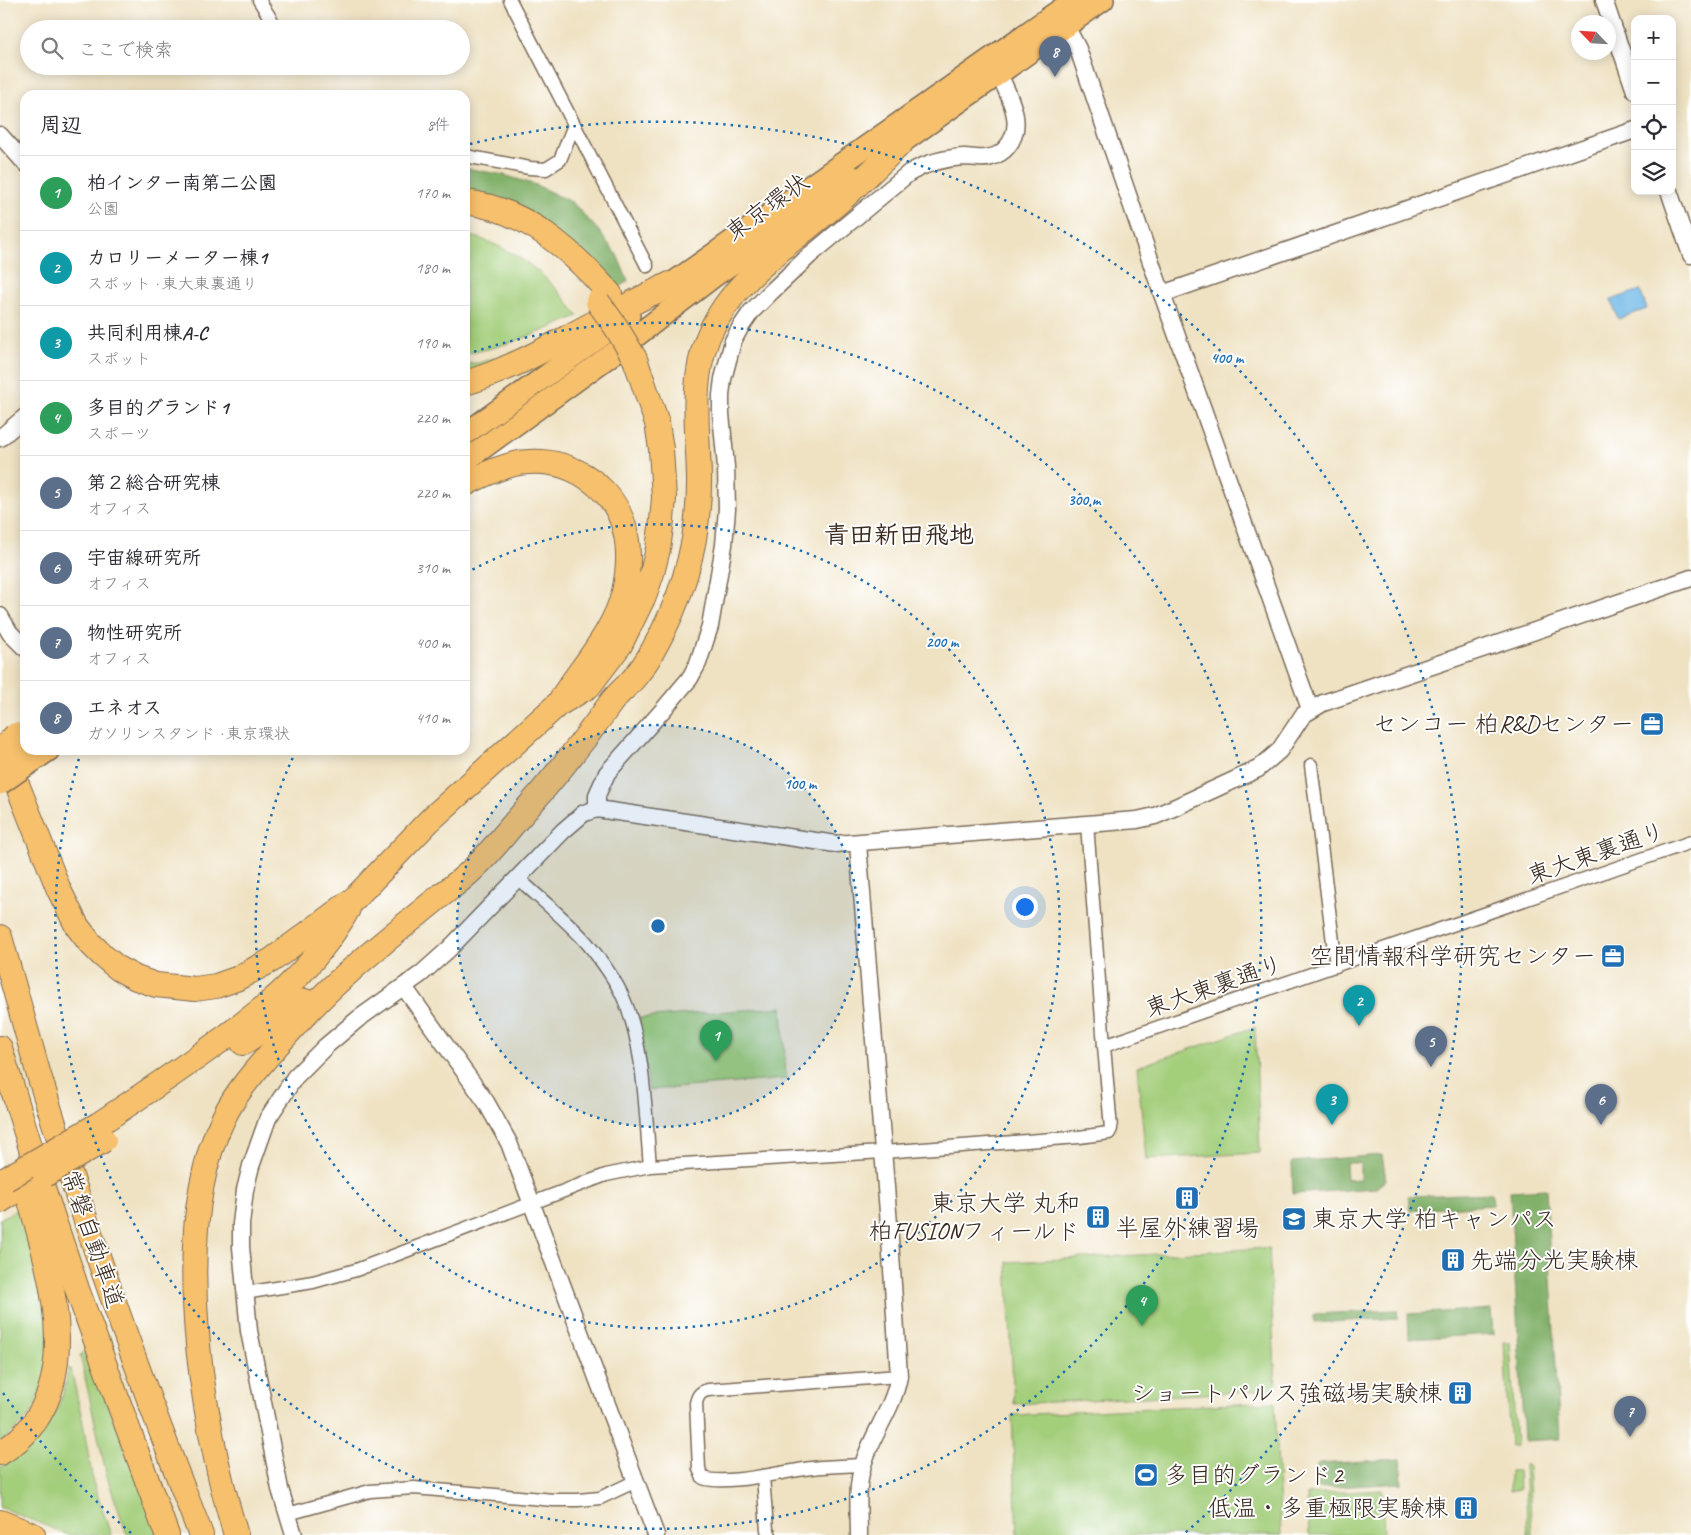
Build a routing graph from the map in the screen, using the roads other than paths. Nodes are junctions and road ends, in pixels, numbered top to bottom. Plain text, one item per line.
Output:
1 (259, 0) edge
2 (510, 0) edge
3 (1074, 0) edge
4 (1103, 0) edge
5 (1604, 0) edge
6 (271, 20) edge
7 (1066, 26) junction
8 (999, 74) junction
9 (1631, 79) edge
10 (574, 125) junction
11 (1631, 131) edge
12 (0, 134) edge
13 (901, 143) junction
14 (20, 157) edge
15 (470, 157) edge
16 (1670, 195) edge
17 (470, 203) edge
18 (470, 218) edge
19 (1691, 255) edge
20 (647, 266) dead end
21 (670, 284) junction
22 (1162, 294) junction
23 (604, 298) junction
24 (640, 355) junction
25 (470, 381) edge
26 (20, 421) edge
27 (470, 430) edge
28 (0, 438) edge
29 (470, 457) edge
30 (470, 482) edge
31 (1691, 578) edge
32 (0, 616) edge
33 (20, 643) edge
34 (616, 695) junction
35 (557, 705) junction
36 (1310, 709) junction
37 (16, 745) edge
38 (0, 764) edge
39 (1311, 765) dead end
40 (0, 784) edge
41 (597, 809) junction
42 (1087, 824) junction
43 (1691, 842) edge
44 (858, 844) junction
45 (518, 878) junction
46 (354, 899) junction
47 (0, 937) edge
48 (1336, 966) junction
49 (346, 974) junction
50 (404, 987) junction
51 (1104, 1046) junction
52 (0, 1048) edge
53 (0, 1098) edge
54 (101, 1132) junction
55 (883, 1152) junction
56 (650, 1166) junction
57 (4, 1189) edge
58 (532, 1203) junction
59 (245, 1293) junction
60 (899, 1376) junction
61 (0, 1453) edge
62 (863, 1465) junction
63 (763, 1476) junction
64 (636, 1481) junction
65 (288, 1514) junction
66 (0, 1522) edge
67 (33, 1535) edge
68 (167, 1535) edge
69 (201, 1535) edge
70 (236, 1535) edge
71 (294, 1535) edge
72 (656, 1535) edge
73 (770, 1535) edge
74 (859, 1535) edge

1 - 6 street
2 - 10 street
3 - 21 highway, 東京環状
4 - 7 highway, 東京環状
5 - 9 street
7 - 8 highway, 東京環状
7 - 22 street
8 - 13 highway, 東京環状
8 - 41 street
10 - 15 street
10 - 20 street
11 - 22 street
12 - 14 street
13 - 29 highway, 東京環状
13 - 34 highway
16 - 19 street
17 - 23 highway
18 - 23 highway
21 - 25 highway
21 - 27 highway, 東京環状
22 - 36 street
23 - 24 highway, bridge
24 - 34 highway
24 - 35 highway
26 - 28 street
30 - 35 highway
31 - 36 street
32 - 33 street
34 - 49 highway
35 - 46 highway
36 - 42 street
37 - 38 highway, bridge
37 - 40 highway, bridge
37 - 46 highway
39 - 48 street
41 - 44 street
41 - 45 street
42 - 44 street
42 - 51 street
43 - 48 street, 東大東裏通り
44 - 55 street
45 - 50 street
45 - 56 street
46 - 54 highway
47 - 69 highway, 常磐自動車道
48 - 51 street, 東大東裏通り
49 - 54 highway
49 - 70 highway
50 - 58 street
50 - 59 street
51 - 55 street
52 - 68 highway, 常磐自動車道
53 - 61 highway
54 - 57 highway, bridge
55 - 56 street
55 - 60 street
56 - 58 street
58 - 59 street
58 - 64 street
59 - 65 street
60 - 62 street
60 - 63 street
62 - 63 street
62 - 74 street
63 - 73 street
64 - 65 street
64 - 72 street
65 - 71 street
66 - 67 highway

